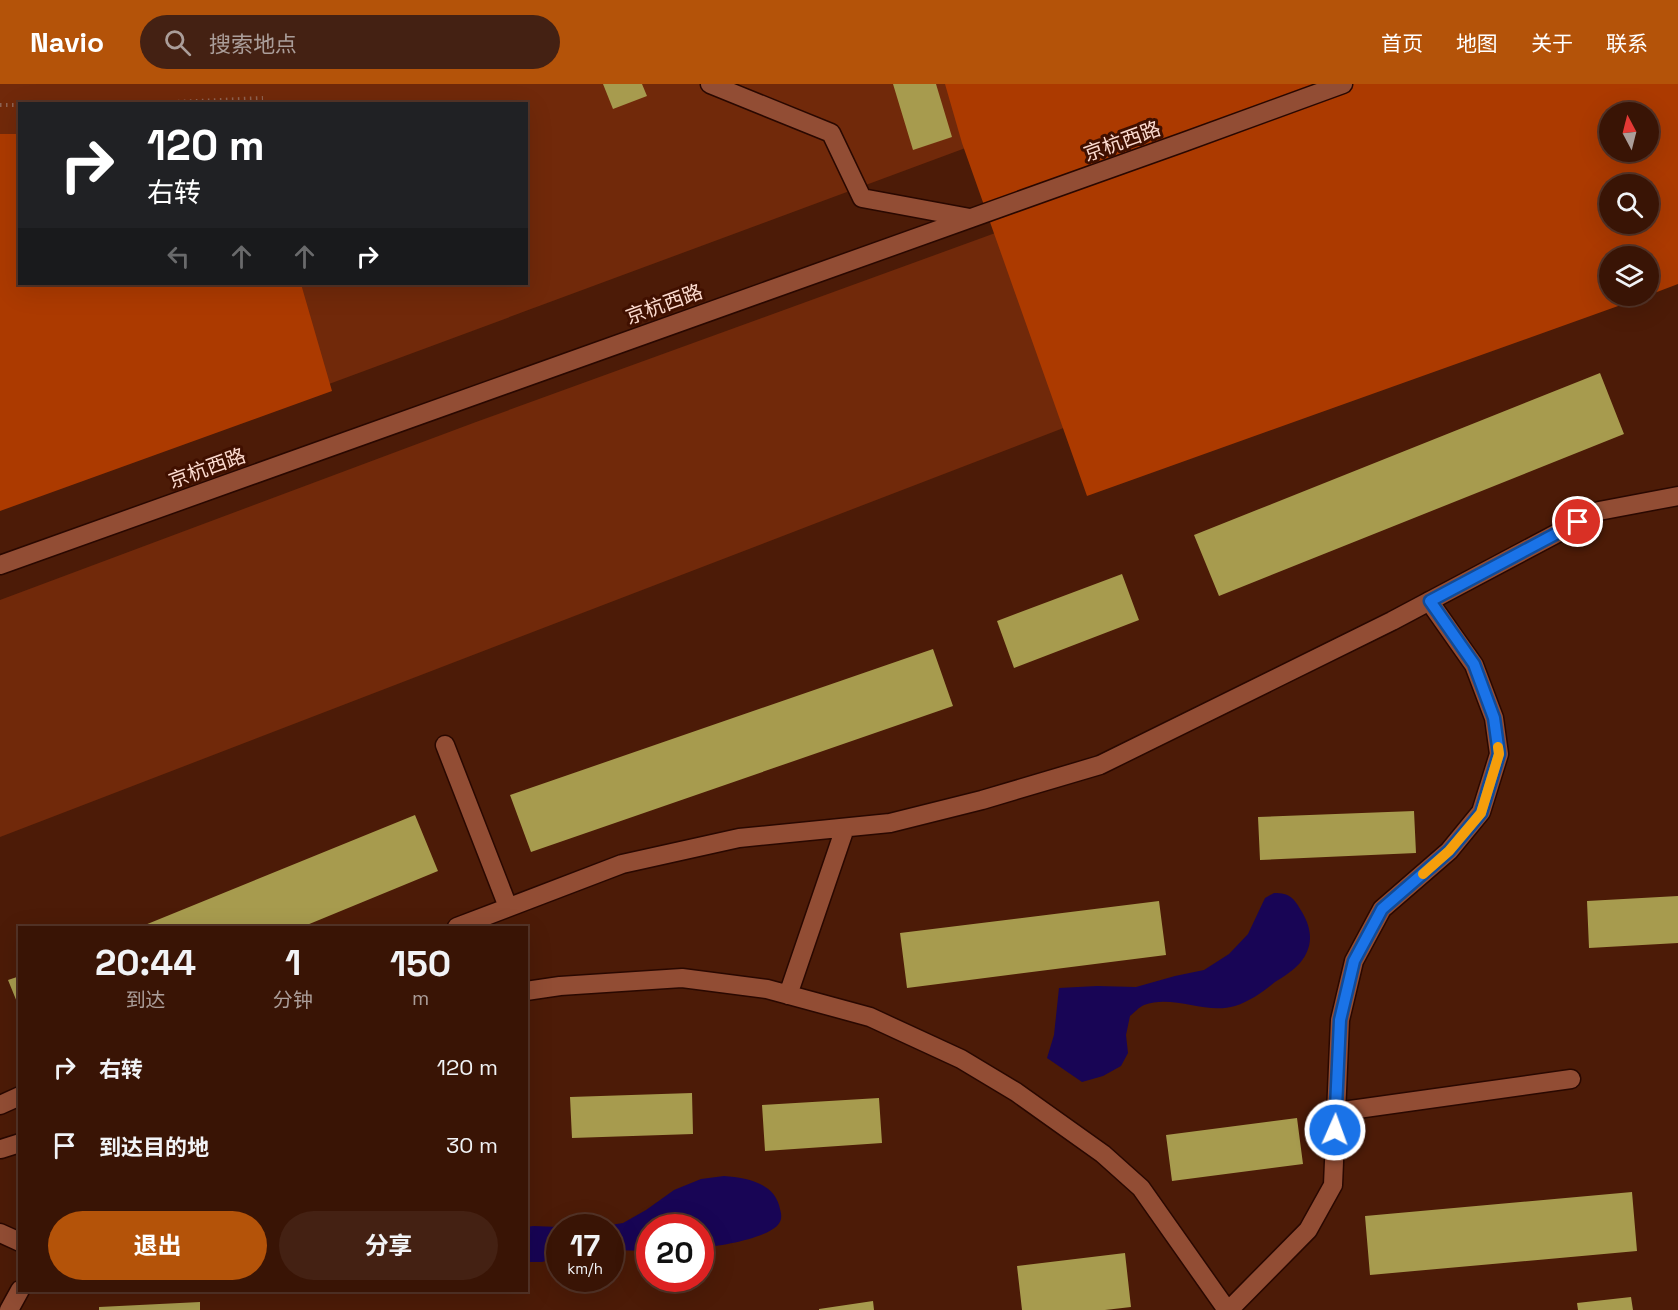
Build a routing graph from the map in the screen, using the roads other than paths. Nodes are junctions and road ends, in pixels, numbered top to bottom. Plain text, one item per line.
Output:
1 (710, 84) edge
2 (1343, 84) edge
3 (972, 218) junction
4 (1678, 496) edge
5 (0, 565) edge
6 (1430, 601) junction
7 (445, 745) dead end
8 (845, 828) junction
9 (508, 908) junction
10 (460, 926) edge
11 (528, 991) edge
12 (788, 994) junction
13 (1571, 1079) dead end
14 (18, 1097) edge
15 (0, 1105) edge
16 (1336, 1112) junction
17 (18, 1144) edge
18 (1, 1149) edge
19 (0, 1233) edge
20 (18, 1241) edge
21 (19, 1292) edge
22 (9, 1310) edge
23 (1228, 1310) edge

1 - 3 street
2 - 3 street, 京杭西路
3 - 5 street, 京杭西路
4 - 6 street
6 - 8 street
6 - 16 street
7 - 9 street
8 - 9 street
8 - 12 street
9 - 10 street
11 - 12 street
12 - 23 street
13 - 16 street
14 - 15 street
16 - 23 street
17 - 18 street
19 - 20 street
21 - 22 street

